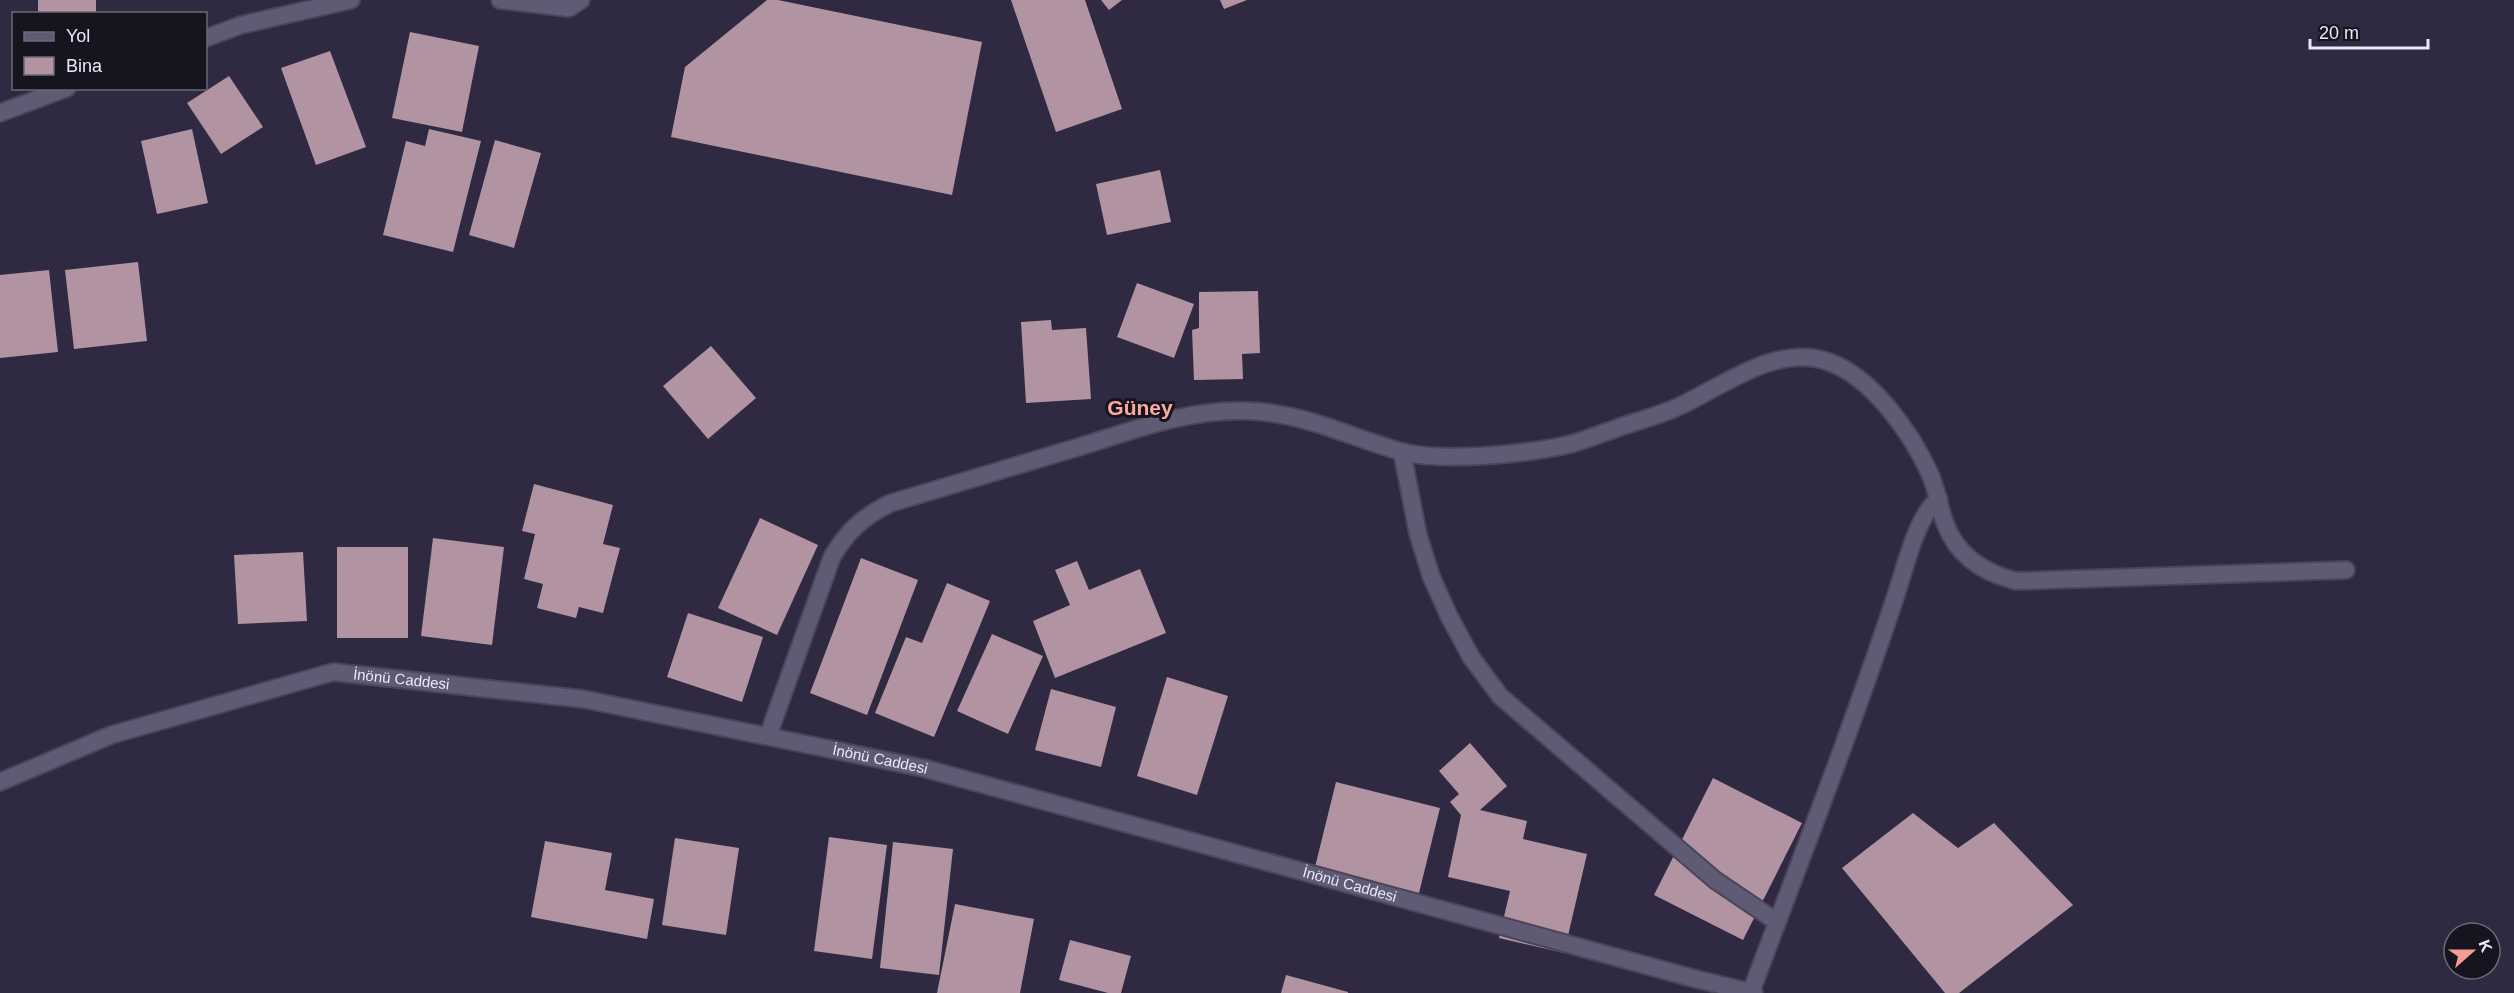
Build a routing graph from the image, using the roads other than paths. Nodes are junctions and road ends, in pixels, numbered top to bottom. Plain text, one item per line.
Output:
1 (351, 0) edge
2 (500, 0) edge
3 (581, 0) edge
4 (207, 38) edge
5 (62, 90) edge
6 (0, 113) edge
7 (1402, 452) junction
8 (1939, 499) junction
9 (2346, 570) dead end
10 (768, 736) junction
11 (0, 782) edge
12 (1777, 922) junction
13 (1753, 993) edge

1 - 4 street
2 - 3 street
5 - 6 street
7 - 8 street
7 - 10 street
7 - 12 street
8 - 9 street
8 - 12 street
10 - 11 street, İnönü Caddesi
10 - 13 street, İnönü Caddesi
12 - 13 street

